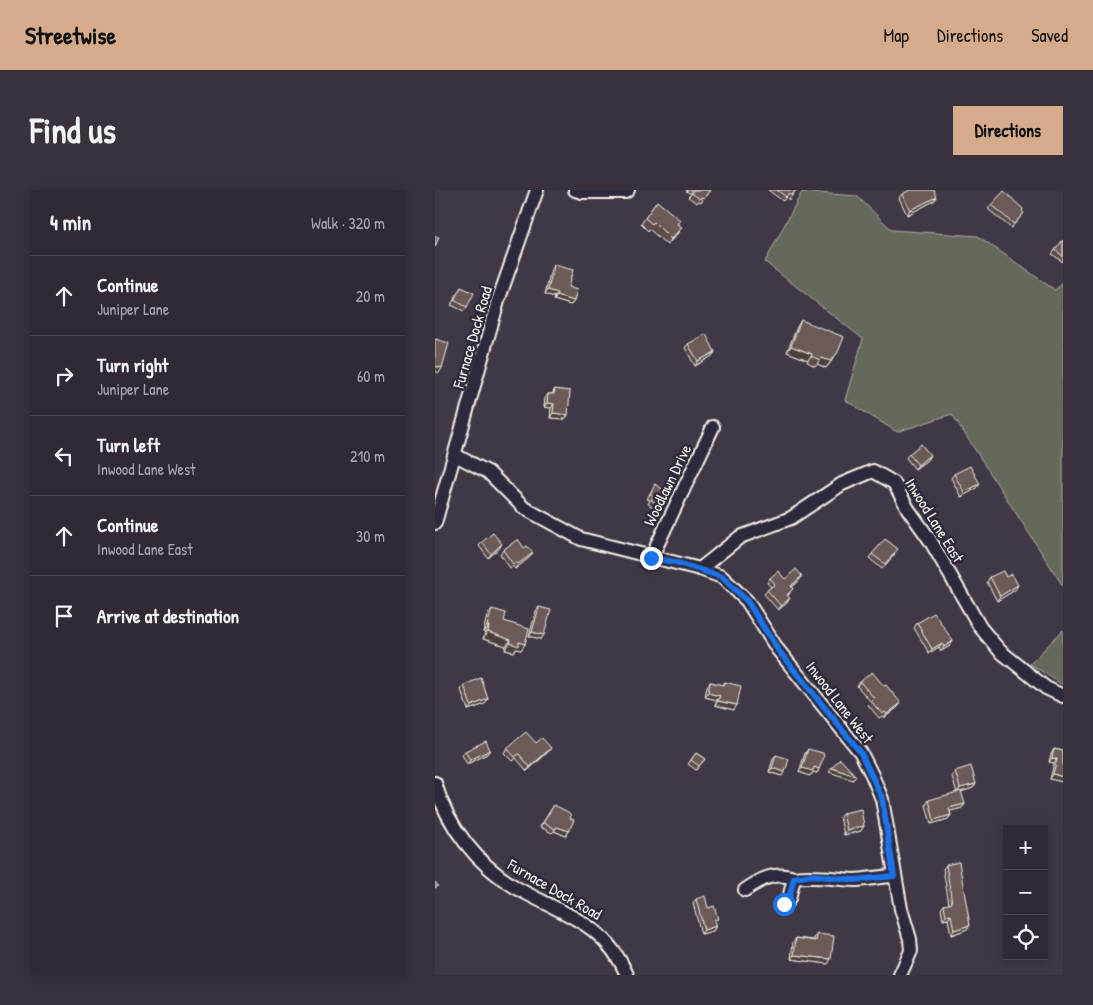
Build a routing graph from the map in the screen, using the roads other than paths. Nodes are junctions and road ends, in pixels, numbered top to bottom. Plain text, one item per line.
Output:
1 (537, 190) edge
2 (575, 190) edge
3 (628, 190) edge
4 (713, 427) dead end
5 (455, 455) junction
6 (435, 523) edge
7 (651, 558) junction
8 (700, 569) junction
9 (1063, 696) edge
10 (435, 783) edge
11 (894, 876) junction
12 (794, 878) junction
13 (745, 890) dead end
14 (784, 904) dead end
15 (627, 975) edge
16 (900, 975) edge

1 - 5 street, Furnace Dock Road
2 - 3 street
4 - 7 street, Woodlawn Drive
5 - 6 street, Furnace Dock Road
5 - 7 street
7 - 8 street
8 - 9 street, Inwood Lane East
8 - 11 street, Inwood Lane West
10 - 15 street, Furnace Dock Road
11 - 12 street
11 - 16 street, Inwood Lane West
12 - 13 street
12 - 14 street

